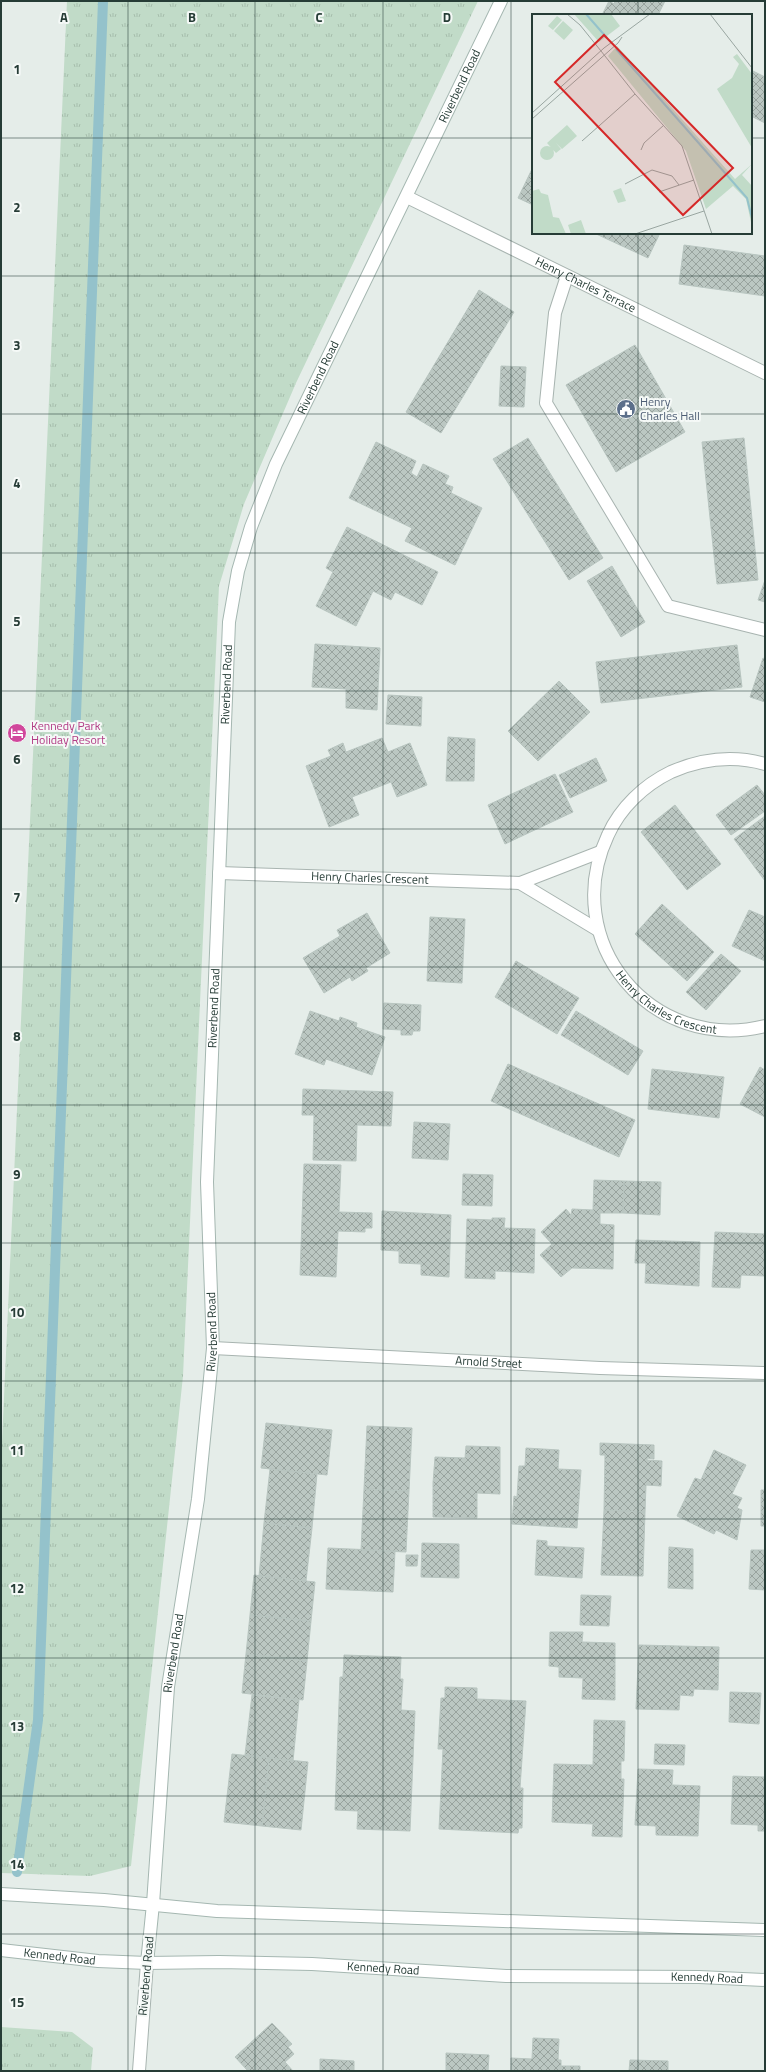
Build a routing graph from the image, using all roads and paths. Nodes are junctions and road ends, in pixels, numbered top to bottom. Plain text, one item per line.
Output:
1 (501, 1) edge
2 (407, 197) junction
3 (567, 276) junction
4 (765, 373) edge
5 (765, 630) edge
6 (765, 764) edge
7 (600, 852) junction
8 (220, 873) junction
9 (520, 883) junction
10 (598, 930) junction
11 (765, 1026) edge
12 (213, 1348) junction
13 (765, 1373) edge
14 (1, 1894) edge
15 (153, 1904) junction
16 (765, 1930) edge
17 (1, 1950) edge
18 (147, 1963) junction
19 (765, 1980) edge
20 (138, 2071) edge

1 - 2 main road, Riverbend Road
2 - 3 main road, Henry Charles Terrace
2 - 8 main road, Riverbend Road
3 - 4 main road, Henry Charles Terrace
3 - 5 main road
6 - 7 main road, Henry Charles Crescent
7 - 9 main road, Henry Charles Crescent
7 - 10 main road, Henry Charles Crescent
8 - 9 main road, Henry Charles Crescent
8 - 12 main road, Riverbend Road
9 - 10 main road, Henry Charles Crescent
10 - 11 main road, Henry Charles Crescent
12 - 13 main road, Arnold Street
12 - 15 main road, Riverbend Road
14 - 15 main road
15 - 16 main road
15 - 18 main road, Riverbend Road
17 - 18 main road, Kennedy Road
18 - 19 main road, Kennedy Road
18 - 20 main road, Riverbend Road

